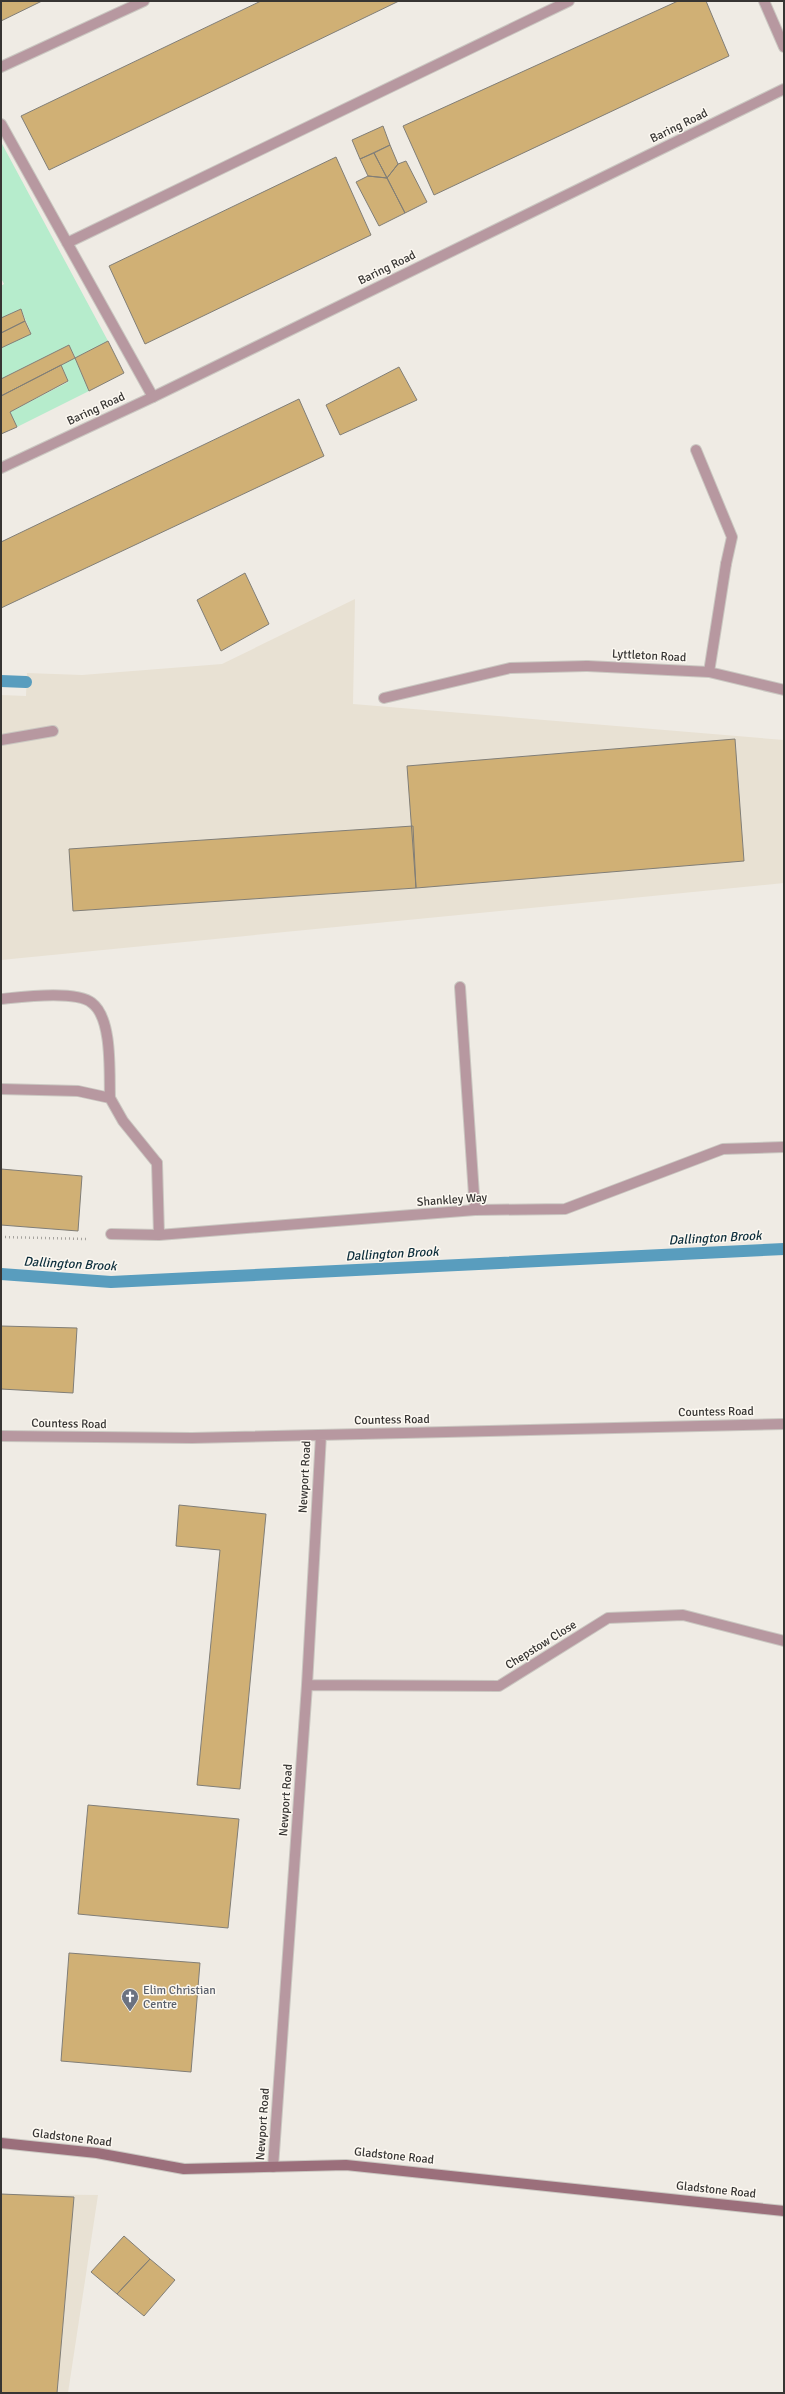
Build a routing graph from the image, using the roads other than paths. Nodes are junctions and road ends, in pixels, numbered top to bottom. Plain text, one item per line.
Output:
1 (144, 1) edge
2 (569, 1) edge
3 (764, 1) edge
4 (784, 47) edge
5 (1, 67) edge
6 (784, 89) edge
7 (1, 124) edge
8 (67, 244) junction
9 (152, 397) junction
10 (696, 450) dead end
11 (1, 468) edge
12 (709, 672) junction
13 (784, 690) edge
14 (384, 698) dead end
15 (53, 730) dead end
16 (1, 740) edge
17 (460, 987) dead end
18 (1, 999) edge
19 (1, 1089) edge
20 (110, 1098) junction
21 (784, 1147) edge
22 (475, 1210) junction
23 (111, 1234) road end
24 (160, 1234) junction
25 (784, 1424) edge
26 (321, 1435) junction
27 (1, 1436) edge
28 (784, 1641) edge
29 (307, 1685) junction
30 (1, 2143) edge
31 (273, 2167) junction
32 (784, 2211) edge

1 - 5 street
2 - 8 street
3 - 4 street
6 - 9 street, Baring Road
7 - 8 street
8 - 9 street
9 - 11 street, Baring Road
10 - 12 street
12 - 13 street, Lyttleton Road
12 - 14 street, Lyttleton Road
15 - 16 street
17 - 22 street
18 - 20 street
19 - 20 street
20 - 24 street
21 - 22 street, Shankley Way
22 - 24 street, Shankley Way
23 - 24 street, Shankley Way
25 - 26 street, Countess Road
26 - 27 street, Countess Road
26 - 29 street, Newport Road
28 - 29 street, Chepstow Close
29 - 31 street, Newport Road
30 - 31 street, Gladstone Road
31 - 32 street, Gladstone Road

